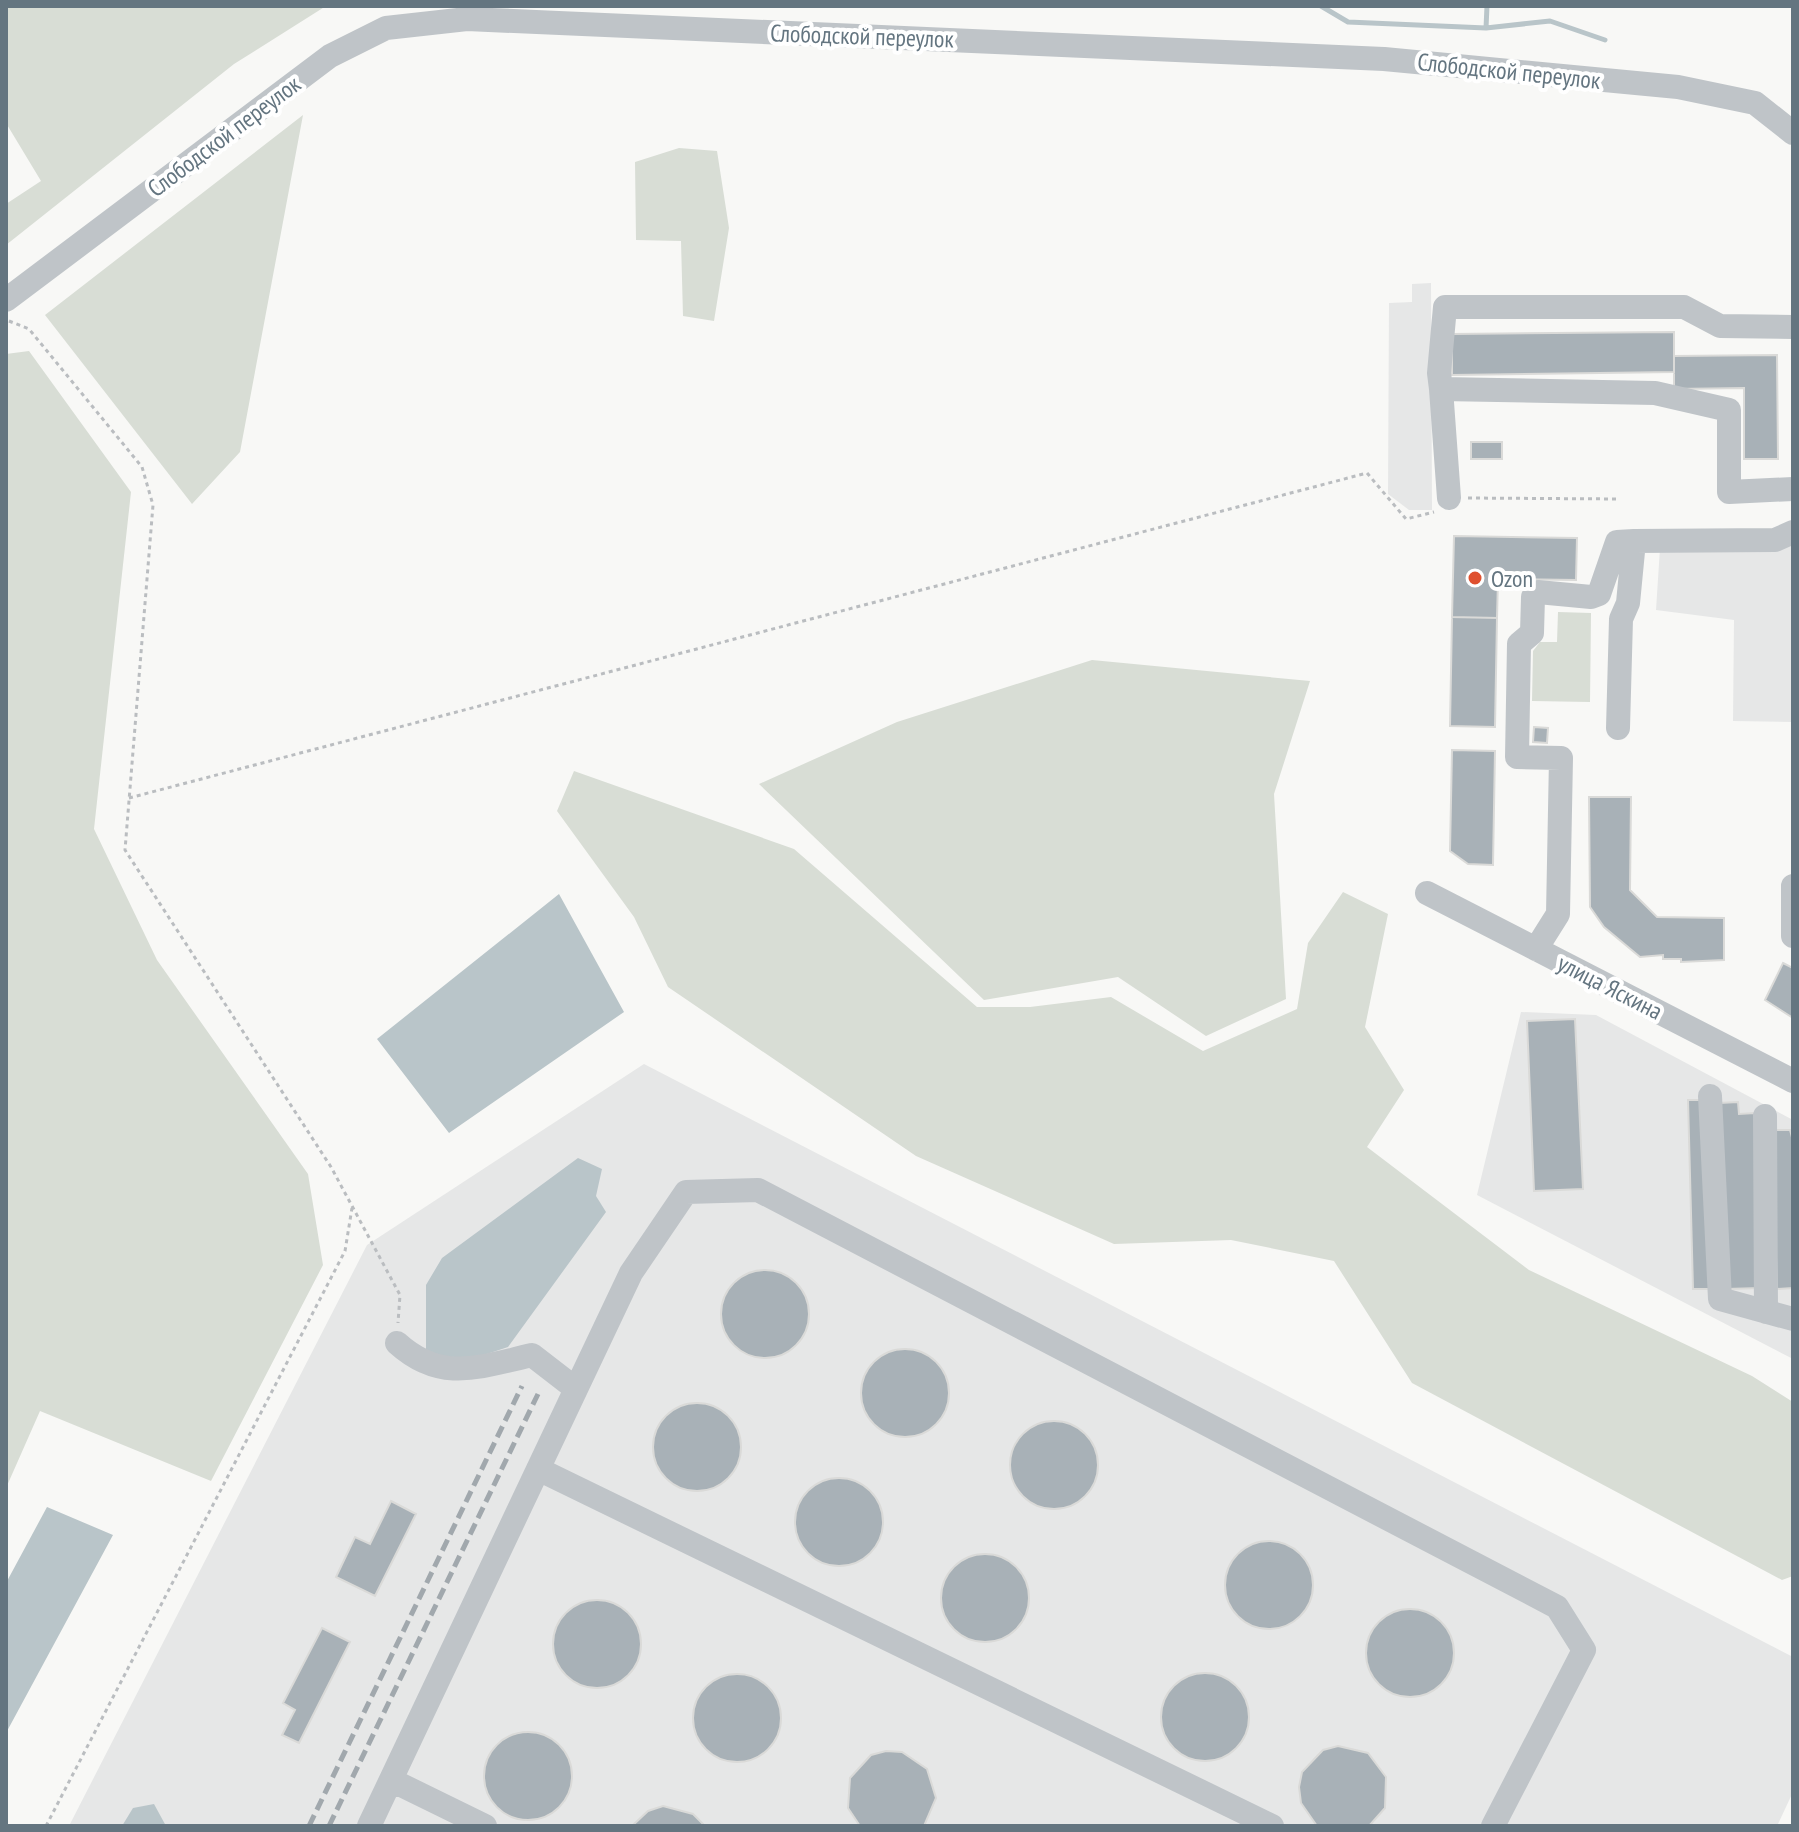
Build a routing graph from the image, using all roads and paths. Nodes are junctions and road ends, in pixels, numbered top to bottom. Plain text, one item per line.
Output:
1 (1793, 133) edge
2 (6, 300) edge
3 (6, 320) edge
4 (1793, 327) edge
5 (1441, 389) junction
6 (1793, 489) edge
7 (1449, 498) junction
8 (1620, 499) dead end
9 (1793, 532) edge
10 (1634, 541) junction
11 (1618, 728) dead end
12 (129, 798) junction
13 (1793, 886) edge
14 (1427, 893) dead end
15 (1793, 936) edge
16 (1536, 949) junction
17 (1793, 1081) edge
18 (1710, 1096) dead end
19 (1765, 1116) dead end
20 (352, 1207) junction
21 (1766, 1312) junction
22 (1793, 1319) edge
23 (397, 1343) joint
24 (576, 1389) junction
25 (538, 1469) junction
26 (391, 1780) junction
27 (46, 1826) edge
28 (369, 1826) edge
29 (485, 1826) edge
30 (1272, 1826) edge
31 (1493, 1826) edge

1 - 2 street, Слободской переулок
3 - 12 path
4 - 5 street
5 - 6 street
5 - 7 street
7 - 8 path
7 - 12 path
9 - 10 street
10 - 11 street
10 - 16 street
12 - 20 path
13 - 15 street
14 - 16 street, улица Яскина
16 - 17 street, улица Яскина
18 - 21 street
19 - 21 street
20 - 23 path
20 - 27 path
21 - 22 street
23 - 24 street
24 - 25 street
24 - 31 street
25 - 26 street
25 - 30 street
26 - 28 street
26 - 29 street

